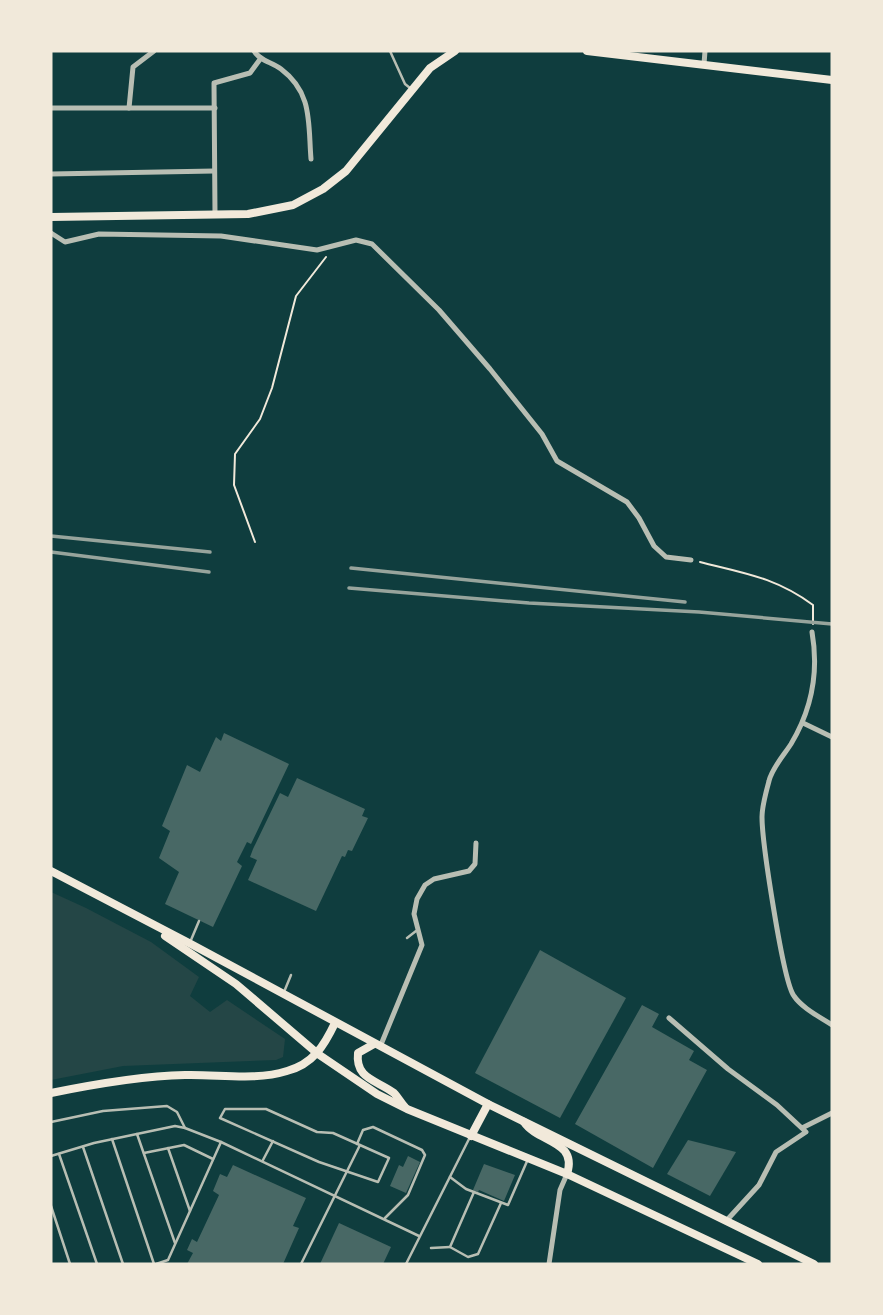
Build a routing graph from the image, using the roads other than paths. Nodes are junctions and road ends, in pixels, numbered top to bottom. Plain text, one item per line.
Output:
1 (154, 51) edge
2 (254, 51) edge
3 (390, 51) edge
4 (455, 51) edge
5 (587, 51) edge
6 (705, 51) edge
7 (261, 58) junction
8 (704, 64) junction
9 (832, 80) edge
10 (413, 90) junction
11 (51, 108) edge
12 (129, 108) junction
13 (215, 108) junction
14 (311, 159) dead end
15 (214, 171) junction
16 (51, 174) edge
17 (215, 214) junction
18 (51, 217) edge
19 (51, 233) edge
20 (691, 560) road end
21 (812, 632) road end
22 (803, 723) junction
23 (832, 737) edge
24 (476, 844) dead end
25 (51, 871) edge
26 (199, 921) dead end
27 (146, 922) junction
28 (416, 931) junction
29 (407, 938) dead end
30 (189, 943) junction
31 (291, 975) dead end
32 (283, 995) junction
33 (669, 1018) dead end
34 (335, 1023) junction
35 (832, 1025) edge
36 (377, 1046) junction
37 (318, 1054) junction
38 (51, 1093) edge
39 (488, 1104) junction
40 (407, 1109) junction
41 (832, 1113) edge
42 (523, 1119) junction
43 (51, 1122) edge
44 (185, 1128) junction
45 (802, 1128) junction
46 (137, 1134) junction
47 (471, 1136) junction
48 (112, 1139) junction
49 (273, 1141) junction
50 (220, 1142) junction
51 (358, 1144) junction
52 (83, 1147) junction
53 (168, 1148) junction
54 (144, 1153) junction
55 (59, 1154) junction
56 (51, 1156) edge
57 (213, 1159) junction
58 (528, 1159) junction
59 (262, 1161) junction
60 (346, 1171) junction
61 (567, 1174) junction
62 (450, 1177) junction
63 (474, 1192) junction
64 (335, 1195) junction
65 (501, 1203) junction
66 (51, 1206) edge
67 (190, 1211) junction
68 (384, 1219) junction
69 (727, 1220) junction
70 (419, 1236) junction
71 (175, 1244) junction
72 (450, 1247) junction
73 (431, 1248) dead end
74 (798, 1261) edge
75 (71, 1264) edge
76 (97, 1264) edge
77 (123, 1264) edge
78 (155, 1264) edge
79 (301, 1264) edge
80 (406, 1264) edge
81 (549, 1264) edge
82 (758, 1264) edge
83 (814, 1264) edge

1 - 12 street
2 - 7 street
3 - 10 lane
4 - 10 main road
5 - 8 main road
6 - 8 street
7 - 13 street
7 - 14 street
8 - 9 main road
10 - 17 main road
11 - 12 street
12 - 13 street
13 - 15 street
15 - 16 street
15 - 17 street
17 - 18 main road
19 - 20 street
21 - 22 street
22 - 23 street
22 - 35 street
24 - 28 street
25 - 27 main road
26 - 30 lane
27 - 30 main road
27 - 37 main road
28 - 29 lane
28 - 36 street
30 - 32 main road
31 - 32 lane
32 - 34 main road
33 - 45 street
34 - 36 main road
34 - 37 main road
36 - 39 main road
36 - 40 main road
37 - 38 main road
37 - 40 main road
39 - 42 main road
39 - 47 main road
40 - 47 main road
41 - 45 street
42 - 61 main road
42 - 69 main road
43 - 44 lane
44 - 46 lane
44 - 50 lane
45 - 69 street
46 - 48 lane
46 - 54 lane
47 - 58 main road
47 - 62 lane
48 - 52 lane
48 - 78 lane
49 - 51 lane
49 - 59 lane
49 - 60 lane
50 - 57 lane
50 - 59 lane
51 - 60 lane
51 - 60 lane
51 - 68 lane
52 - 55 lane
52 - 77 lane
53 - 54 lane
53 - 57 lane
53 - 67 lane
54 - 71 lane
55 - 56 lane
55 - 76 lane
57 - 67 lane
58 - 61 main road
58 - 65 lane
59 - 64 lane
60 - 64 lane
61 - 81 street
61 - 82 main road
62 - 63 lane
62 - 70 lane
63 - 65 lane
63 - 72 lane
64 - 68 lane
64 - 79 lane
65 - 72 lane
66 - 75 lane
67 - 71 lane
68 - 70 lane
69 - 74 main road
70 - 80 lane
71 - 78 lane
72 - 73 lane
74 - 83 main road

